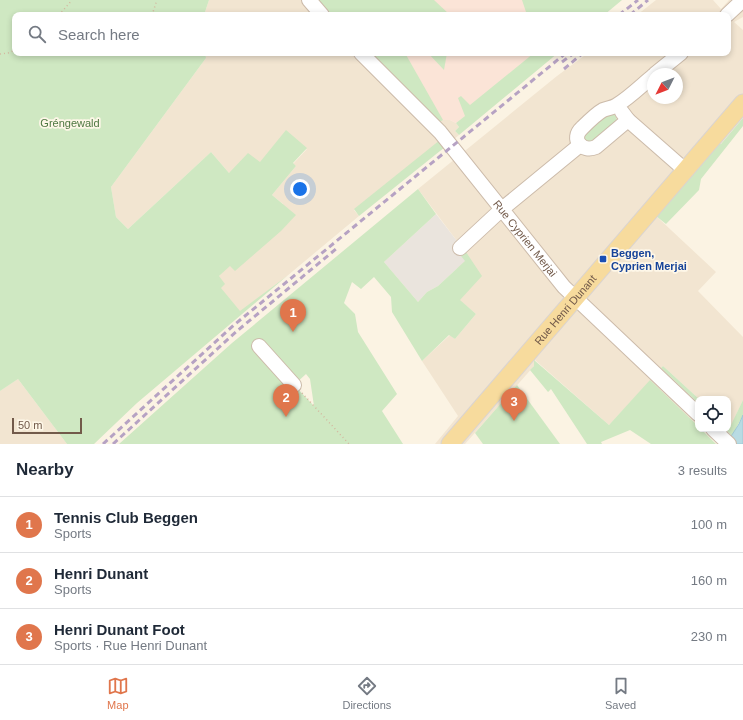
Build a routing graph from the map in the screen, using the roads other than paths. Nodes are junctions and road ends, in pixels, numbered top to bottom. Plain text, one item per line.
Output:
1 (309, 0) edge
2 (743, 0) edge
3 (319, 12) edge
4 (730, 12) edge
5 (364, 56) edge
6 (677, 56) edge
7 (663, 68) edge
8 (647, 81) edge
9 (743, 103) edge
10 (617, 106) junction
11 (628, 120) junction
12 (580, 145) junction
13 (685, 170) junction
14 (502, 209) junction
15 (460, 248) dead end
16 (576, 298) junction
17 (259, 346) dead end
18 (294, 385) road end
19 (695, 411) edge
20 (716, 432) edge
21 (450, 444) edge
22 (729, 444) edge

1 - 3 street
2 - 4 street
5 - 14 street, Rue Cyprien Merjai
6 - 7 street
8 - 10 street
9 - 13 main road, Rue Henri Dunant
10 - 11 street
10 - 12 street
11 - 12 street
11 - 13 street
12 - 14 street
13 - 16 main road, Rue Henri Dunant
14 - 15 street
14 - 16 street, Rue Cyprien Merjai
16 - 19 street, Rue Cyprien Merjai
16 - 21 main road, Rue Henri Dunant
17 - 18 street
20 - 22 street

